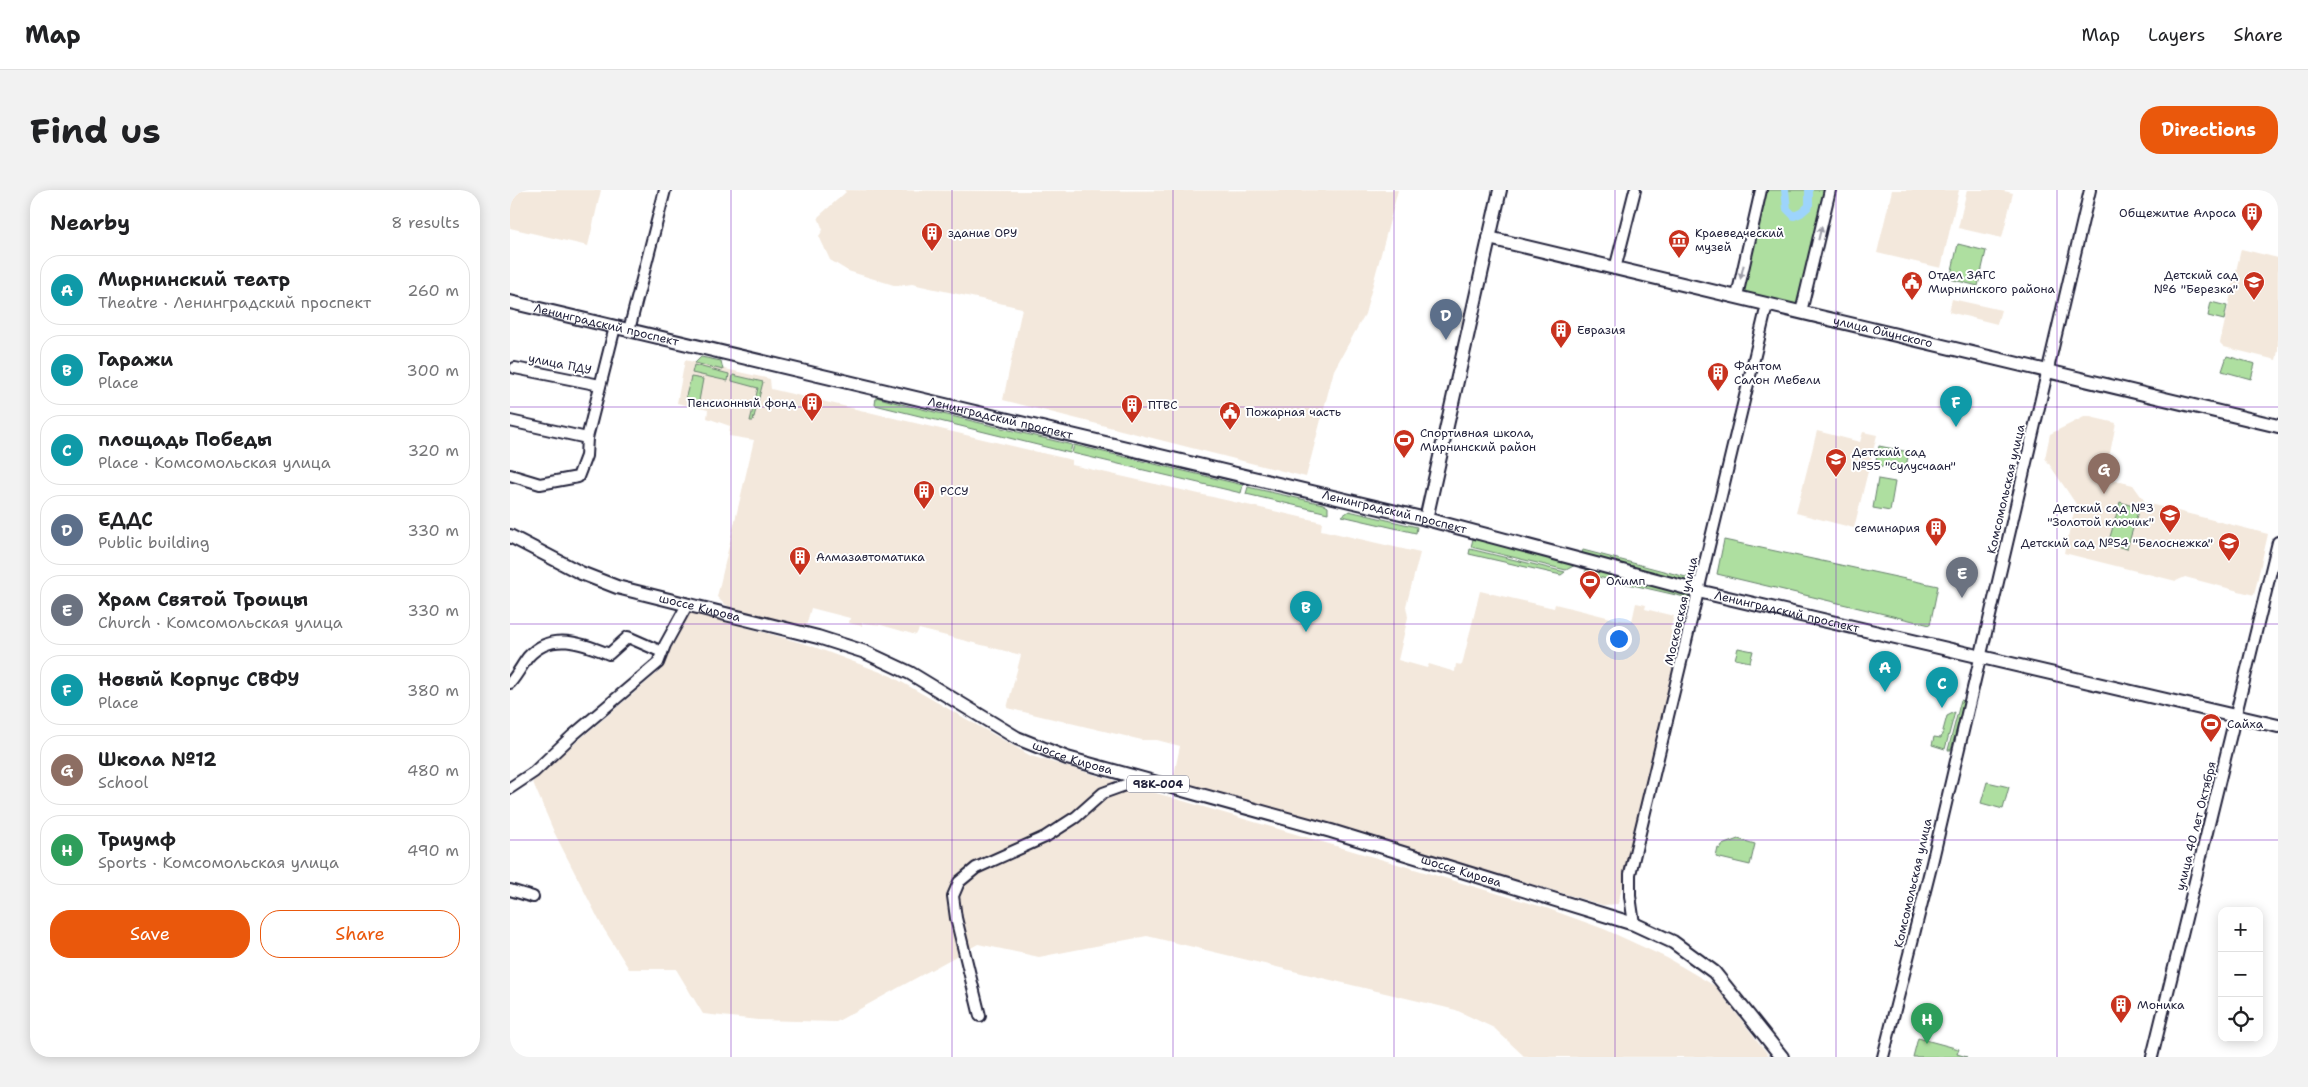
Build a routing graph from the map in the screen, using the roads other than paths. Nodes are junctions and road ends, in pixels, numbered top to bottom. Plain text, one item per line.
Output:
1 (665, 190) edge
2 (1500, 190) edge
3 (1635, 190) edge
4 (1762, 190) edge
5 (1830, 190) edge
6 (2090, 190) edge
7 (1489, 238) junction
8 (1615, 269) junction
9 (1736, 296) junction
10 (510, 302) edge
11 (1768, 305) junction
12 (1801, 312) junction
13 (615, 327) junction
14 (629, 330) junction
15 (515, 368) dead end
16 (2046, 371) junction
17 (600, 385) junction
18 (510, 420) edge
19 (2278, 426) edge
20 (587, 438) junction
21 (510, 475) edge
22 (1426, 520) junction
23 (510, 536) edge
24 (2278, 542) edge
25 (1698, 591) junction
26 (687, 605) junction
27 (662, 652) junction
28 (1980, 657) junction
29 (510, 683) edge
30 (2236, 715) junction
31 (2278, 726) edge
32 (1142, 779) junction
33 (510, 788) edge
34 (510, 890) edge
35 (533, 897) dead end
36 (1634, 924) junction
37 (980, 1016) dead end
38 (1782, 1057) edge
39 (1883, 1057) edge
40 (2152, 1057) edge

1 - 14 street
2 - 7 main road
3 - 8 street
4 -> 9 street
12 -> 5 street
6 - 16 street, Комсомольская улица
7 - 8 main road, улица Ойунского
7 - 22 main road
8 - 9 main road, улица Ойунского
9 - 11 main road, улица Ойунского
10 - 13 main road, Ленинградский проспект
11 - 12 main road, улица Ойунского
11 - 25 street, Московская улица
12 - 16 main road, улица Ойунского
13 - 14 main road, Ленинградский проспект
13 - 17 street, улица ПДУ
14 - 22 main road, Ленинградский проспект
15 - 17 street, улица ПДУ
16 - 19 main road, улица Ойунского
16 - 28 street, Комсомольская улица
17 - 20 street, улица ПДУ
18 - 20 street
20 - 21 street, улица ПДУ
22 - 25 main road, Ленинградский проспект
23 - 26 main road, шоссе Кирова / 98К-004
24 - 30 street, улица 40 лет Октября
25 - 28 main road, Ленинградский проспект
25 - 36 street, Московская улица
26 - 27 street
26 - 32 main road, шоссе Кирова / 98К-004
27 - 29 street
27 - 33 street
28 - 30 main road, Ленинградский проспект
28 - 39 street, Комсомольская улица
30 - 31 main road, Ленинградский проспект
30 - 40 street, улица 40 лет Октября
32 - 36 main road, шоссе Кирова / 98К-004
32 - 37 street
34 - 35 street
36 - 38 main road, шоссе Кирова / 98К-004

